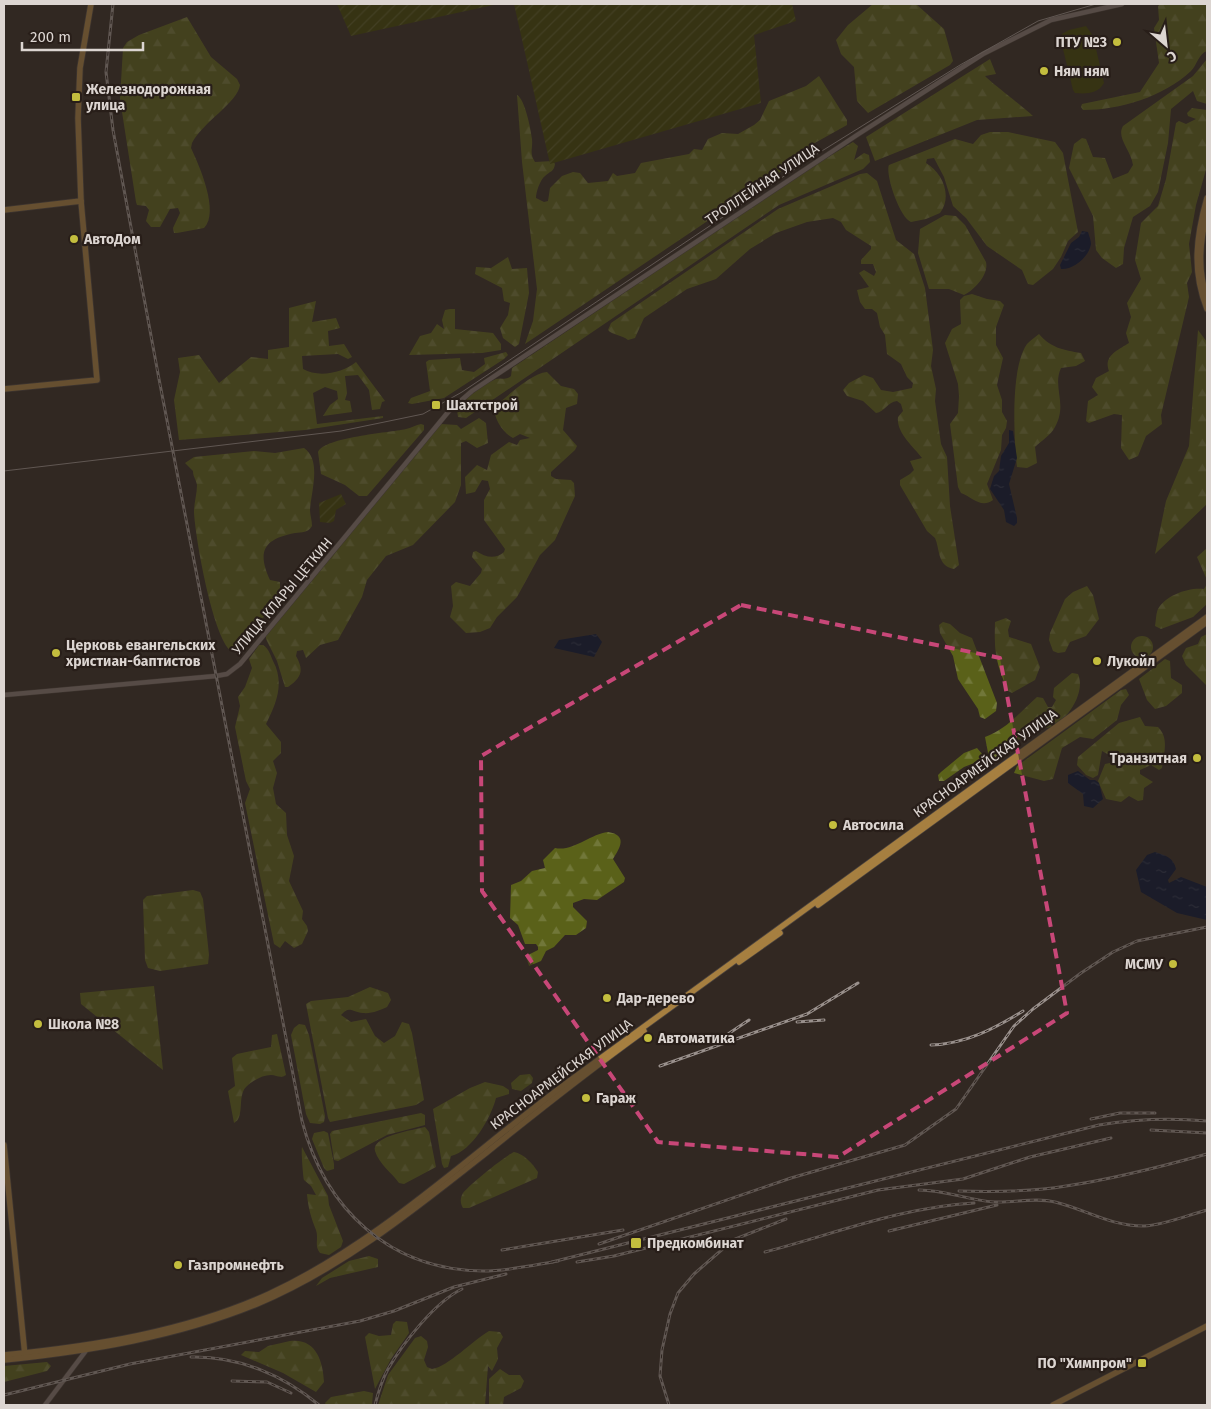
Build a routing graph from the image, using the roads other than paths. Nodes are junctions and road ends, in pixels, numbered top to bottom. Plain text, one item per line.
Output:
1 (91, 4) edge
2 (1122, 4) edge
3 (1207, 198) edge
4 (80, 202) junction
5 (4, 210) edge
6 (1207, 213) edge
7 (1207, 298) edge
8 (1207, 309) edge
9 (4, 389) edge
10 (437, 426) joint
11 (1207, 617) edge
12 (1207, 622) edge
13 (4, 695) edge
14 (4, 1145) edge
15 (1207, 1326) edge
16 (91, 1345) junction
17 (85, 1351) junction
18 (4, 1355) edge
19 (25, 1355) junction
20 (4, 1360) edge
21 (45, 1405) edge
22 (1053, 1405) edge

1 - 4 main road
2 - 10 street, ТРОЛЛЕЙНАЯ УЛИЦА
3 - 8 main road
4 - 5 main road
4 - 9 main road
6 - 7 main road
10 - 13 street, УЛИЦА КЛАРЫ ЦЕТКИН
11 - 16 main road, КРАСНОАРМЕЙСКАЯ УЛИЦА
12 - 17 main road, КРАСНОАРМЕЙСКАЯ УЛИЦА
14 - 19 main road
15 - 22 main road
16 - 17 street
16 - 19 main road, КРАСНОАРМЕЙСКАЯ УЛИЦА
17 - 19 main road, КРАСНОАРМЕЙСКАЯ УЛИЦА
17 - 21 street
18 - 19 main road, КРАСНОАРМЕЙСКАЯ УЛИЦА
19 - 20 main road, КРАСНОАРМЕЙСКАЯ УЛИЦА

